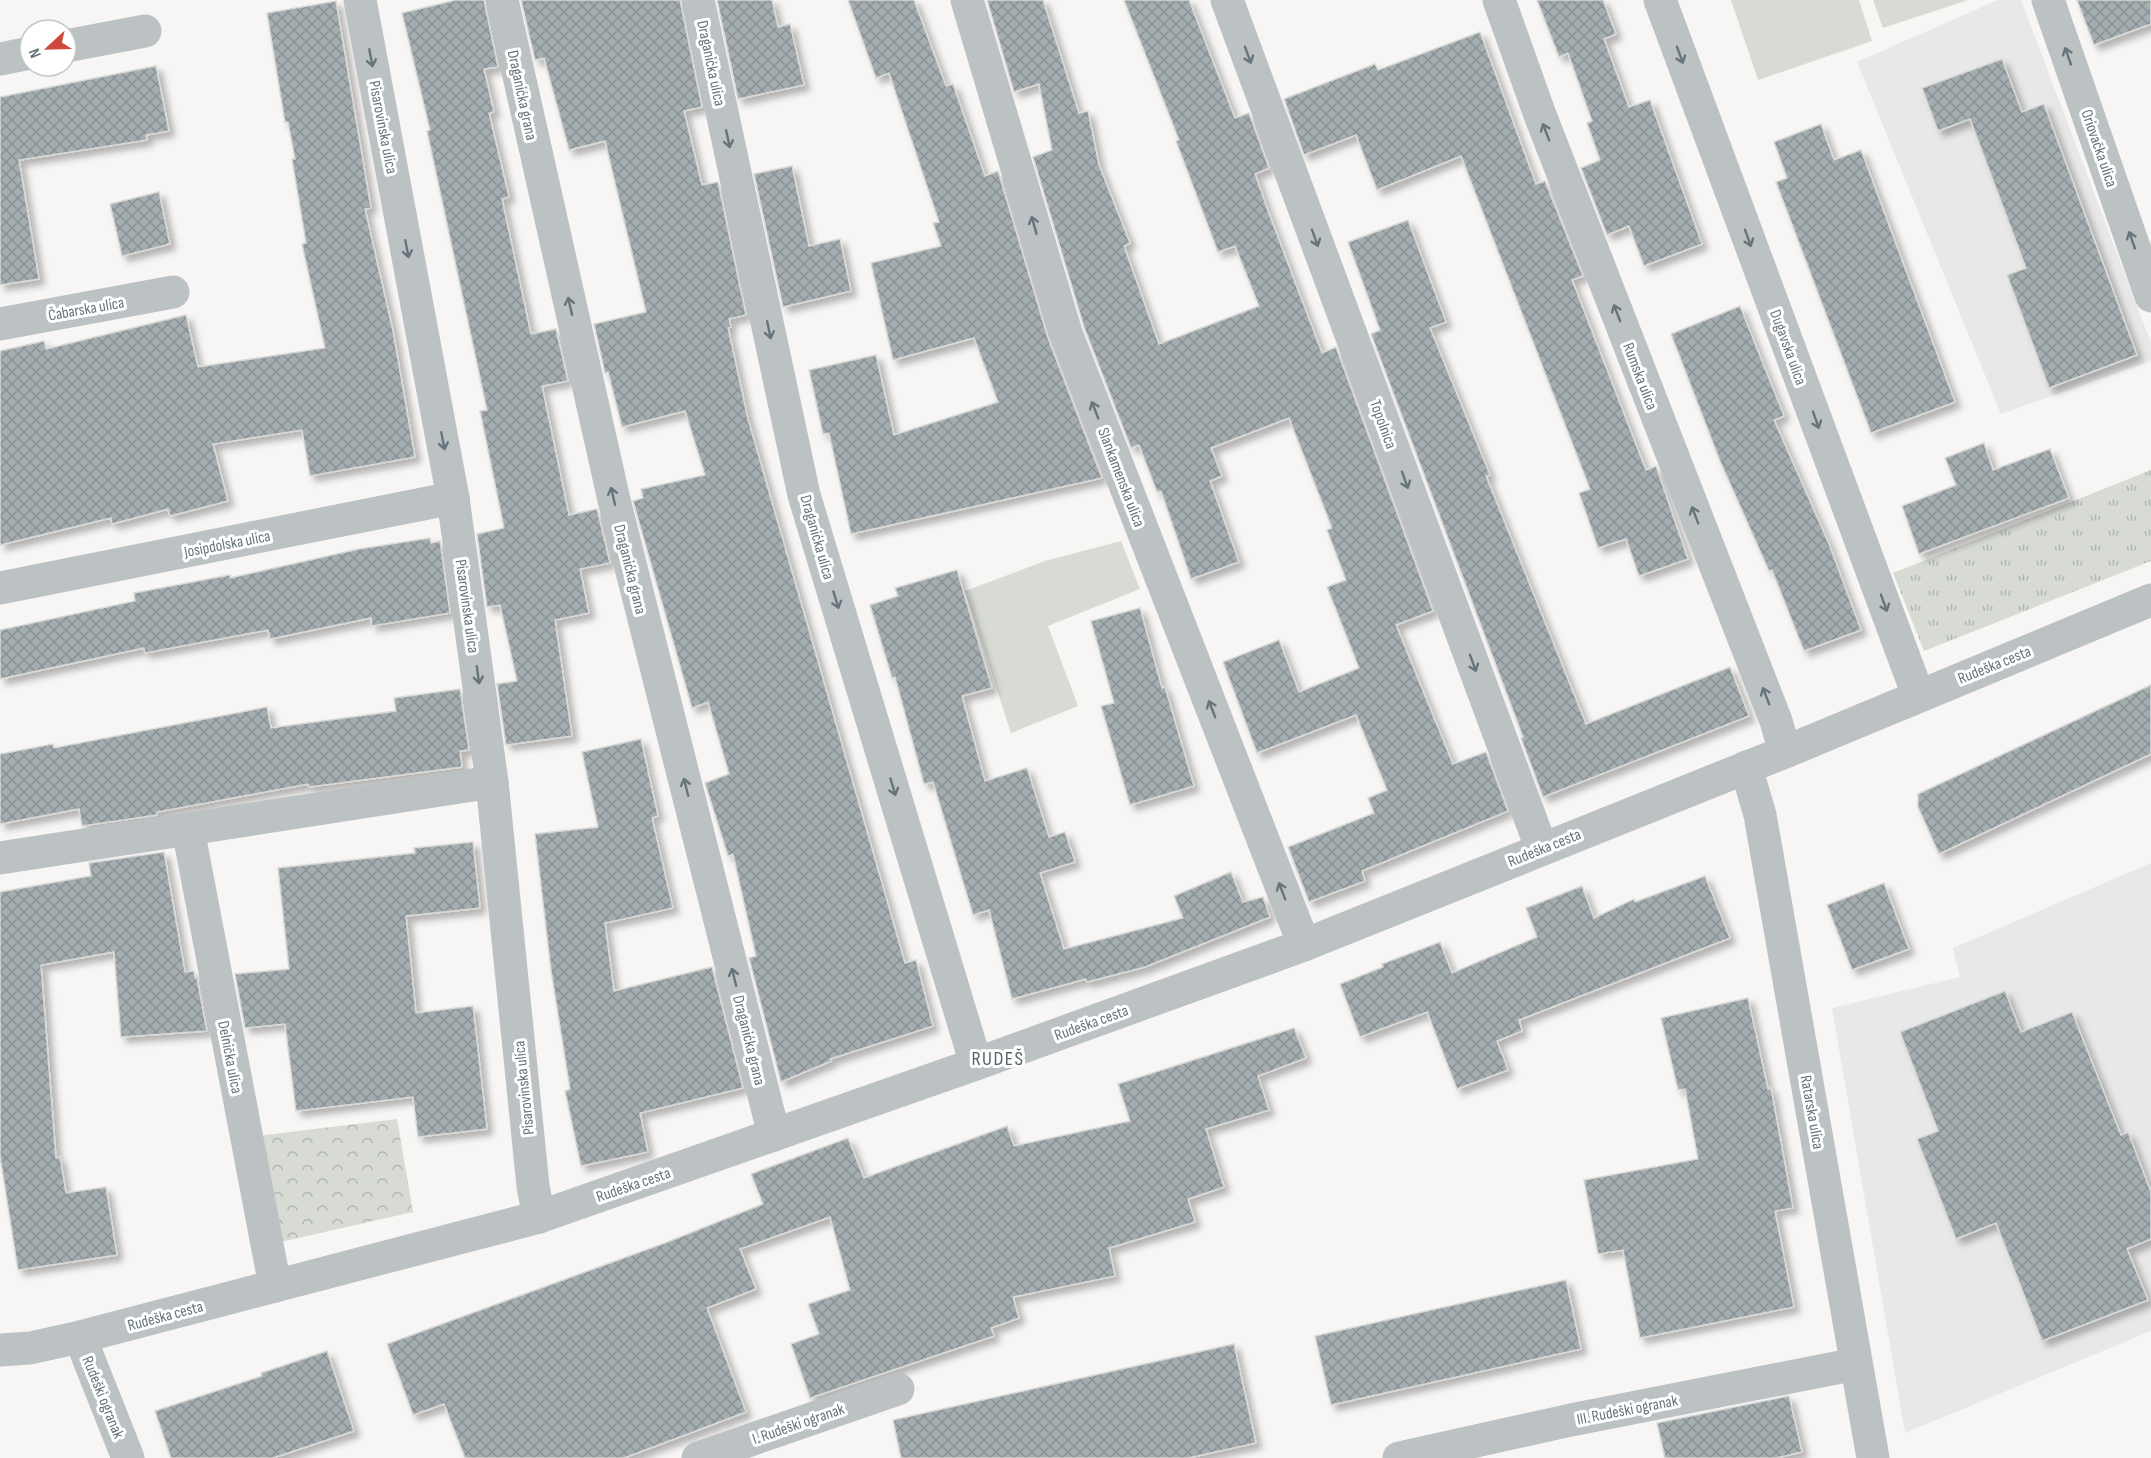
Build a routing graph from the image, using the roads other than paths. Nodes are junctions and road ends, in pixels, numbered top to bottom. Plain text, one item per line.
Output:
1 (360, 0) edge
2 (502, 0) edge
3 (698, 0) edge
4 (967, 0) edge
5 (1227, 0) edge
6 (1499, 0) edge
7 (1659, 0) edge
8 (2048, 0) edge
9 (145, 31) dead end
10 (78, 44) edge
11 (18, 55) edge
12 (0, 59) edge
13 (173, 292) dead end
14 (2151, 296) edge
15 (0, 324) edge
16 (453, 498) junction
17 (0, 588) edge
18 (2151, 600) edge
19 (1918, 695) junction
20 (1785, 752) junction
21 (1746, 767) junction
22 (492, 782) junction
23 (188, 829) junction
24 (1541, 848) junction
25 (0, 858) edge
26 (1304, 945) junction
27 (976, 1064) junction
28 (774, 1135) junction
29 (539, 1217) junction
30 (275, 1286) junction
31 (80, 1337) junction
32 (0, 1350) edge
33 (1856, 1364) junction
34 (898, 1389) dead end
35 (128, 1458) edge
36 (698, 1458) edge
37 (1399, 1458) edge
38 (1873, 1458) edge

1 -> 16 street, Pisarovinska ulica
28 -> 2 street, Draganićka grana
3 -> 27 street, Draganićka ulica
26 -> 4 street, Slankamenska ulica
5 -> 24 street, Topolnica
20 -> 6 street, Rumska ulica
7 -> 19 street, Dugavska ulica
14 -> 8 street, Oriovačka ulica
9 - 10 street
11 - 12 street
13 - 15 street, Čabarska ulica
16 - 17 street, Josipdolska ulica
16 -> 22 street, Pisarovinska ulica
18 - 19 street, Rudeška cesta
19 - 20 street, Rudeška cesta
20 - 21 street, Rudeška cesta
21 - 24 street, Rudeška cesta
21 - 33 street, Ratarska ulica
22 - 23 street
22 - 29 street, Pisarovinska ulica
23 - 25 street
23 - 30 street, Delnička ulica
24 - 26 street, Rudeška cesta
26 - 27 street, Rudeška cesta
27 - 28 street, Rudeška cesta
28 - 29 street, Rudeška cesta
29 - 30 street, Rudeška cesta
30 - 31 street, Rudeška cesta
31 - 32 street, Rudeška cesta
31 - 35 street, Rudeški ogranak
33 - 37 street, III. Rudeški ogranak
33 - 38 street, Ratarska ulica
34 - 36 street, I. Rudeški ogranak

